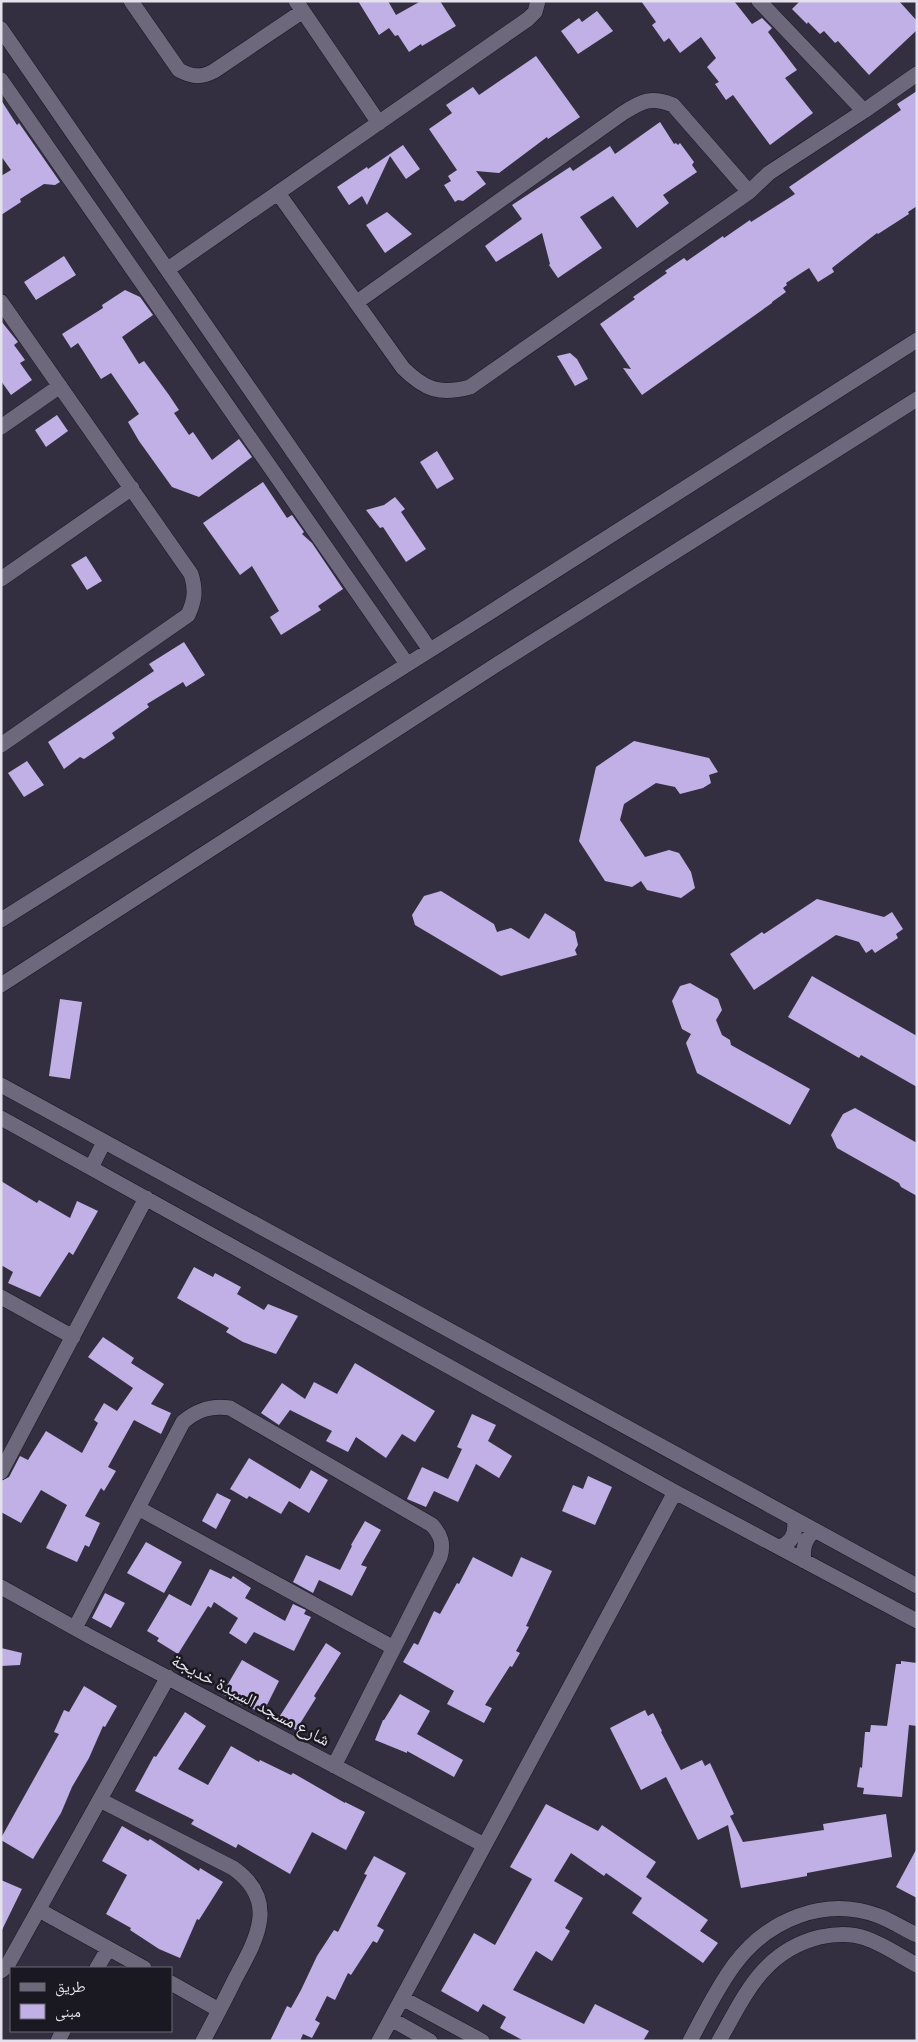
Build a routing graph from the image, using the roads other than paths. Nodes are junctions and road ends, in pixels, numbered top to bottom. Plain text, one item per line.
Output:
1 (131, 1) edge
2 (538, 1) edge
3 (759, 1) edge
4 (299, 6) edge
5 (1, 29) edge
6 (917, 74) edge
7 (1, 80) edge
8 (864, 111) junction
9 (379, 123) junction
10 (749, 192) junction
11 (278, 193) junction
12 (168, 269) junction
13 (1, 302) edge
14 (357, 302) junction
15 (917, 340) edge
16 (60, 386) junction
17 (917, 399) edge
18 (1, 427) edge
19 (132, 488) junction
20 (1, 579) edge
21 (430, 650) junction
22 (407, 664) junction
23 (1, 746) edge
24 (1, 920) edge
25 (1, 985) edge
26 (1, 1085) edge
27 (1, 1118) edge
28 (104, 1142) junction
29 (91, 1168) junction
30 (146, 1198) junction
31 (1, 1296) edge
32 (73, 1337) junction
33 (1, 1472) edge
34 (676, 1492) junction
35 (138, 1508) junction
36 (794, 1519) junction
37 (815, 1530) junction
38 (779, 1547) junction
39 (804, 1561) junction
40 (917, 1586) edge
41 (1, 1587) edge
42 (917, 1621) edge
43 (75, 1628) junction
44 (394, 1648) junction
45 (168, 1677) junction
46 (334, 1766) junction
47 (100, 1800) junction
48 (484, 1845) junction
49 (38, 1910) junction
50 (917, 1935) edge
51 (108, 1949) junction
52 (917, 1965) edge
53 (99, 1967) edge
54 (142, 1967) edge
55 (1, 1971) edge
56 (172, 1984) edge
57 (402, 1998) junction
58 (219, 2010) junction
59 (391, 2019) junction
60 (203, 2041) edge
61 (379, 2041) edge
62 (430, 2041) edge
63 (482, 2041) edge
64 (690, 2041) edge
65 (719, 2041) edge

1 - 4 street
2 - 9 street
3 - 8 street
4 - 9 street
5 - 12 street
6 - 8 street
7 - 22 street
8 - 10 street
9 - 11 street
10 - 14 street
10 - 14 street
11 - 12 street
11 - 14 street
12 - 21 street
13 - 16 street
15 - 21 street
16 - 18 street
16 - 19 street
17 - 25 street
19 - 20 street
19 - 23 street
21 - 22 street
22 - 24 street
26 - 28 street
27 - 29 street
28 - 29 street
28 - 36 street
29 - 30 street
30 - 32 street
30 - 34 street
31 - 32 street
32 - 33 street
34 - 38 street
34 - 48 street
35 - 43 street
35 - 44 street
35 - 44 street
36 - 37 street
36 - 38 street
37 - 39 street
37 - 40 street
38 - 39 street
39 - 42 street
41 - 43 street, شارع مسجد السيدة خديجة
43 - 45 street, شارع مسجد السيدة خديجة
44 - 46 street
45 - 46 street, شارع مسجد السيدة خديجة
45 - 47 street
46 - 48 street, شارع مسجد السيدة خديجة
47 - 49 street
47 - 58 street
48 - 57 street
49 - 51 street
49 - 55 street
50 - 64 street
51 - 53 street
51 - 54 street
52 - 65 street
56 - 58 street
57 - 59 street
57 - 63 street
58 - 60 street
59 - 61 street
59 - 62 street

